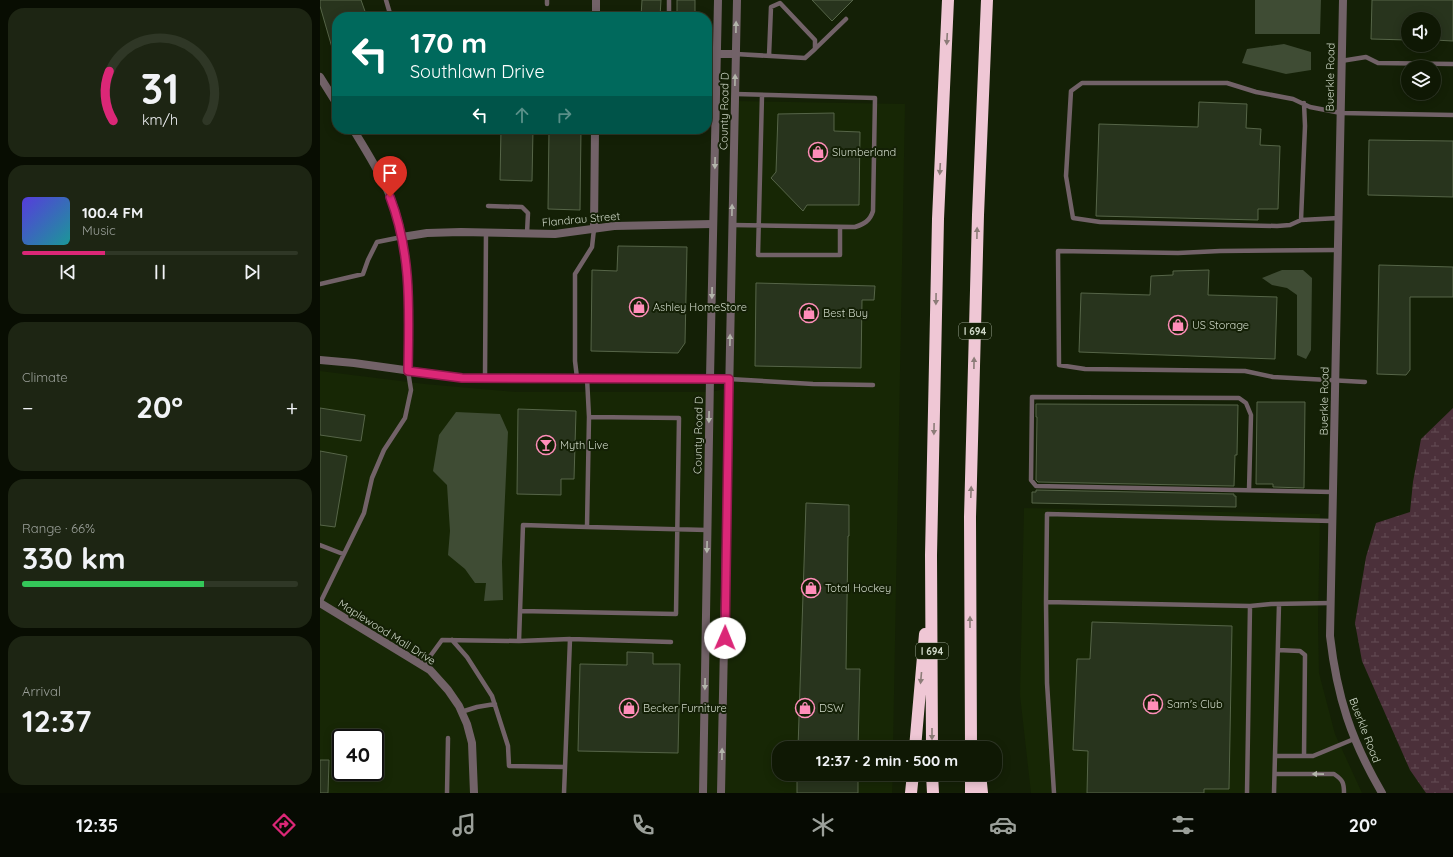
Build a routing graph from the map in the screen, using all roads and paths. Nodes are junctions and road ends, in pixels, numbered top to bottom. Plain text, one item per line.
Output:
1 (386, 0) edge
2 (596, 0) edge
3 (669, 0) edge
4 (718, 0) edge
5 (737, 0) edge
6 (948, 0) edge
7 (987, 0) edge
8 (1343, 0) edge
9 (390, 12) edge
10 (596, 12) edge
11 (669, 12) edge
12 (846, 19) dead end
13 (815, 49) junction
14 (712, 54) edge
15 (717, 54) junction
16 (736, 54) junction
17 (769, 56) junction
18 (1341, 61) junction
19 (1453, 64) edge
20 (320, 77) edge
21 (735, 94) junction
22 (762, 95) junction
23 (332, 96) edge
24 (1304, 104) junction
25 (1341, 113) junction
26 (1453, 115) edge
27 (356, 134) edge
28 (595, 134) edge
29 (488, 206) dead end
30 (1339, 218) junction
31 (1302, 220) junction
32 (714, 224) junction
33 (732, 225) junction
34 (758, 226) junction
35 (840, 227) junction
36 (594, 229) junction
37 (486, 232) junction
38 (527, 233) junction
39 (402, 237) junction
40 (1338, 250) junction
41 (320, 284) edge
42 (320, 360) edge
43 (408, 371) junction
44 (485, 378) junction
45 (577, 378) junction
46 (587, 378) junction
47 (710, 378) junction
48 (729, 379) junction
49 (1335, 381) junction
50 (1365, 382) dead end
51 (873, 385) dead end
52 (589, 418) junction
53 (1249, 490) junction
54 (1333, 492) junction
55 (1332, 521) junction
56 (587, 527) junction
57 (678, 530) junction
58 (708, 530) junction
59 (320, 544) edge
60 (343, 554) junction
61 (931, 555) junction
62 (1046, 602) junction
63 (320, 603) edge
64 (1331, 603) junction
65 (1279, 604) junction
66 (1250, 606) junction
67 (520, 611) junction
68 (570, 639) junction
69 (452, 640) junction
70 (519, 641) junction
71 (671, 642) dead end
72 (1278, 650) junction
73 (970, 662) junction
74 (423, 666) junction
75 (495, 704) junction
76 (461, 712) junction
77 (448, 738) dead end
78 (1354, 739) junction
79 (916, 741) edge
80 (932, 741) edge
81 (971, 741) edge
82 (977, 741) edge
83 (1276, 756) junction
84 (1304, 756) junction
85 (565, 767) junction
86 (1275, 774) junction
87 (912, 781) edge
88 (932, 781) edge
89 (971, 781) edge
90 (981, 781) edge
91 (447, 793) edge
92 (474, 793) edge
93 (564, 793) edge
94 (703, 793) edge
95 (721, 793) edge
96 (911, 793) edge
97 (933, 793) edge
98 (971, 793) edge
99 (982, 793) edge
100 (1054, 793) edge
101 (1247, 793) edge
102 (1274, 793) edge
103 (1344, 793) edge
104 (1382, 793) edge

1 - 9 lane
2 - 10 street
3 - 11 lane
4 - 15 street, County Road D
16 -> 5 street, County Road D
6 -> 61 highway, I 694
73 -> 7 highway, I 694
8 - 18 street, Buerkle Road
12 - 13 lane
13 - 17 lane
13 - 17 lane
14 - 15 street
15 - 16 street
15 -> 32 street, County Road D
16 - 17 lane
21 -> 16 street, County Road D
18 - 19 lane
18 - 25 street, Buerkle Road
20 - 23 street
21 - 22 lane
33 -> 21 street, County Road D
22 - 34 lane
22 - 35 lane
24 - 25 lane
24 - 31 lane
24 - 31 lane
25 - 26 lane
25 - 30 street, Buerkle Road
27 - 39 street
28 - 36 street
29 - 38 lane
30 - 31 lane
30 - 40 street, Buerkle Road
32 - 36 street, Flandrau Street
32 -> 47 street, County Road D
33 - 34 lane
48 -> 33 street, County Road D
34 - 35 lane
34 - 35 lane
36 - 38 street, Flandrau Street
36 - 45 lane
37 - 38 street, Flandrau Street
37 - 39 street, Flandrau Street
37 - 44 lane
39 - 41 lane
39 - 43 street
40 - 49 street, Buerkle Road
40 - 49 lane
42 - 43 street
43 - 44 street
43 - 60 lane
44 - 45 street
45 - 46 street
46 - 47 street
46 - 52 lane
47 - 48 street
47 -> 58 street, County Road D
48 - 51 lane
95 -> 48 street, County Road D
49 - 50 lane
49 - 54 street, Buerkle Road
52 - 56 lane
52 - 57 lane
53 - 53 lane
53 - 54 lane
54 - 55 street, Buerkle Road
55 - 62 lane
55 - 64 street, Buerkle Road
56 - 57 lane
56 - 67 lane
57 - 58 lane
57 - 67 lane
58 -> 94 street, County Road D
59 - 60 lane
60 - 63 lane
61 -> 79 highway
61 -> 80 highway, I 694
62 - 66 lane
62 - 100 lane
63 - 74 street, Maplewood Mall Drive
64 - 65 lane
64 - 78 street, Buerkle Road
65 - 66 lane
65 - 72 lane
66 - 101 lane
67 - 70 lane
68 - 70 lane
68 - 71 lane
68 - 85 lane
69 - 70 lane
69 - 74 lane
69 - 75 lane
72 - 83 lane
72 - 84 lane
73 - 81 highway, I 694
73 - 82 highway
74 - 76 street, Maplewood Mall Drive
75 - 76 lane
75 - 85 lane
76 - 92 street, Maplewood Mall Drive
77 - 91 lane
78 - 84 lane
78 - 104 street, Buerkle Road
83 - 84 lane
83 - 86 lane
85 - 93 lane
86 - 102 lane
103 -> 86 lane
87 - 96 highway
88 - 97 highway
89 - 98 highway
90 - 99 highway

